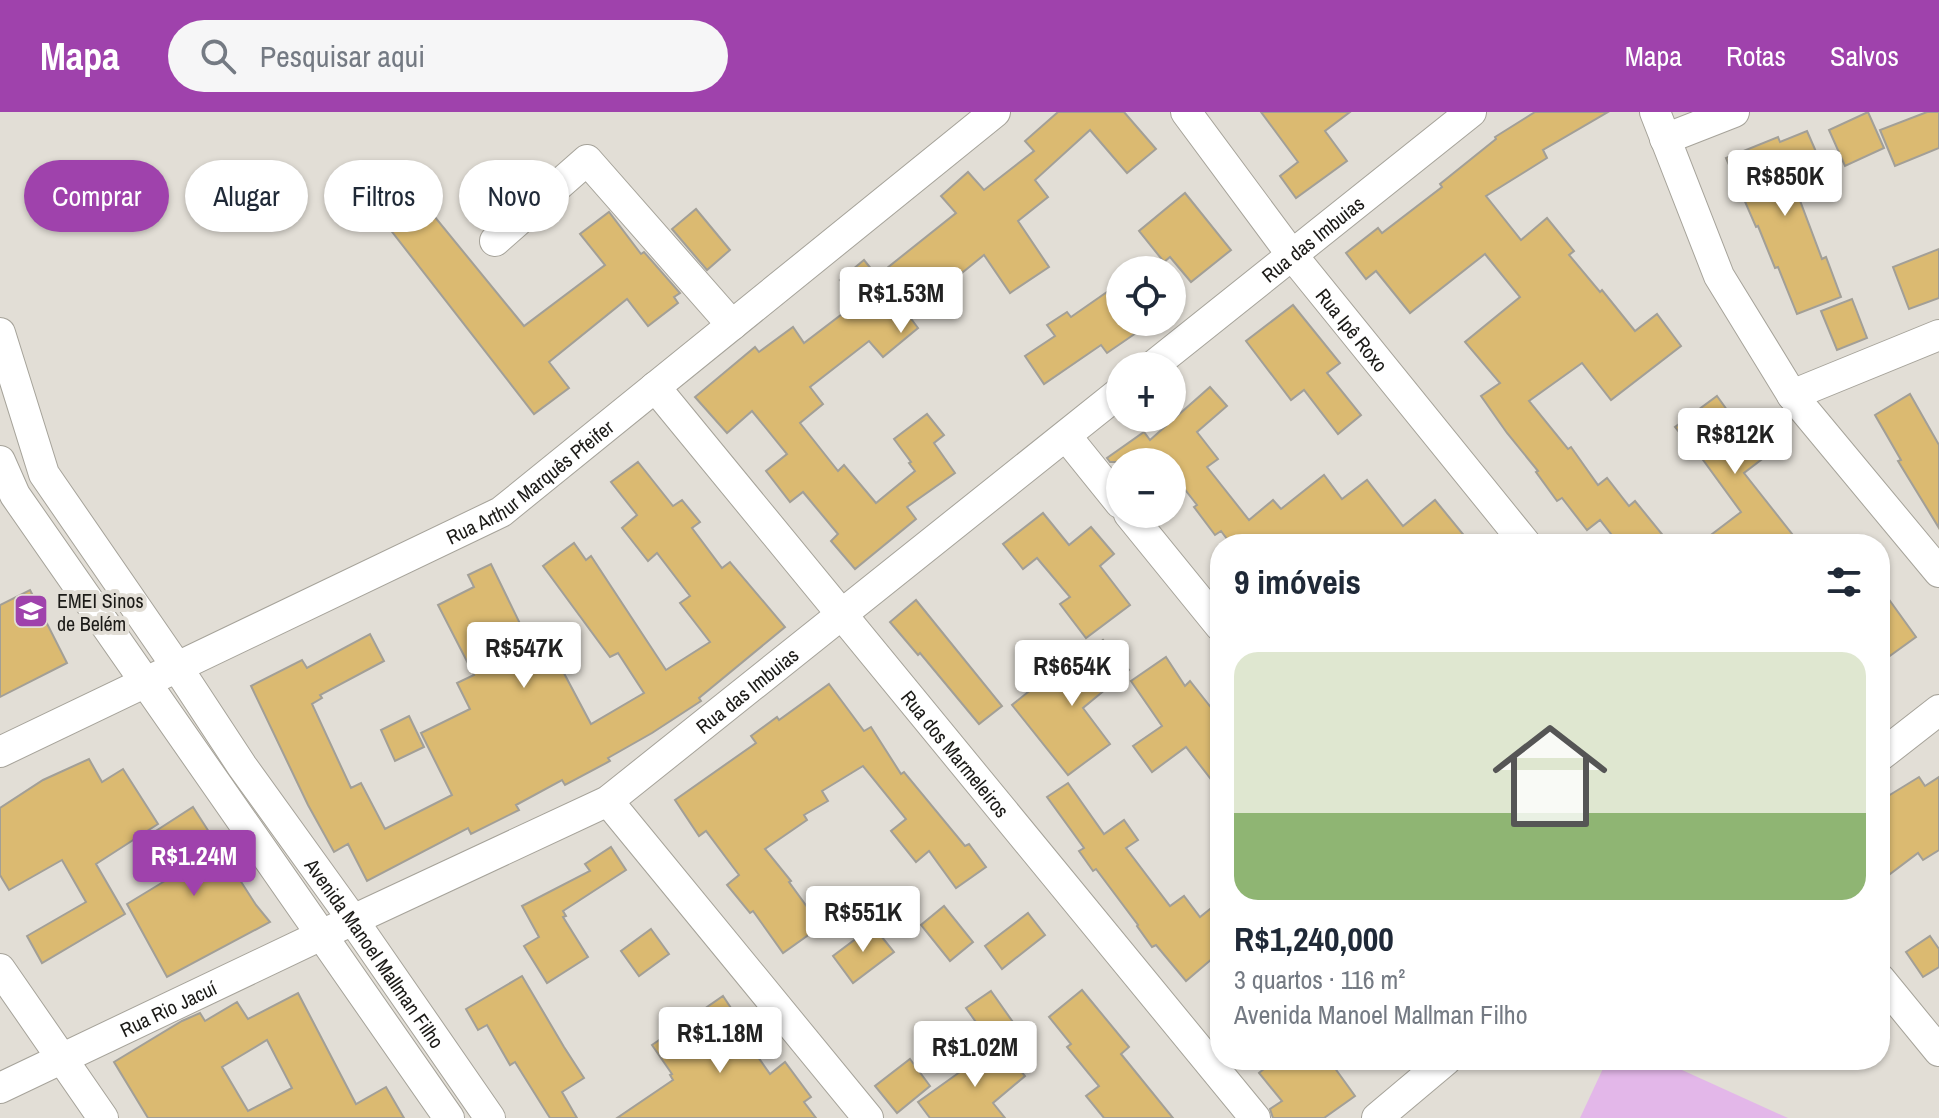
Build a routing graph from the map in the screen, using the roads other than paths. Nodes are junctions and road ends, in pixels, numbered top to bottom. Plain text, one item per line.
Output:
1 (995, 112) edge
2 (1186, 112) edge
3 (1471, 112) edge
4 (1734, 112) edge
5 (1660, 125) edge
6 (495, 241) dead end
7 (1292, 255) junction
8 (732, 325) junction
9 (0, 333) edge
10 (1939, 335) edge
11 (1171, 352) edge
12 (655, 387) junction
13 (1792, 395) junction
14 (1106, 403) edge
15 (1066, 436) junction
16 (0, 461) edge
17 (1106, 486) edge
18 (1140, 528) edge
19 (1518, 534) edge
20 (1939, 572) edge
21 (842, 614) junction
22 (1210, 614) edge
23 (177, 667) junction
24 (145, 682) junction
25 (1939, 710) edge
26 (1890, 748) edge
27 (0, 752) edge
28 (608, 801) junction
29 (337, 928) junction
30 (0, 969) edge
31 (1890, 991) edge
32 (1939, 1051) edge
33 (62, 1059) junction
34 (1210, 1063) edge
35 (1216, 1070) edge
36 (1434, 1070) edge
37 (0, 1088) edge
38 (103, 1118) edge
39 (449, 1118) edge
40 (490, 1118) edge
41 (868, 1118) edge
42 (1255, 1118) edge
43 (1377, 1118) edge

1 - 8 street, Rua Arthur Marquês Pfeifer
2 - 7 street, Rua Ipê Roxo
3 - 7 street, Rua das Imbuias
4 - 5 street
5 - 13 street
6 - 8 street
7 - 11 street, Rua das Imbuias
7 - 19 street, Rua Ipê Roxo
8 - 12 street, Rua Arthur Marquês Pfeifer
9 - 23 street, Avenida Manoel Mallman Filho
10 - 13 street
12 - 21 street, Rua dos Marmeleiros
12 - 23 street, Rua Arthur Marquês Pfeifer
13 - 20 street
14 - 15 street, Rua das Imbuias
15 - 17 street
15 - 21 street, Rua das Imbuias
16 - 24 street, Avenida Manoel Mallman Filho
18 - 22 street
21 - 28 street, Rua das Imbuias
21 - 34 street, Rua dos Marmeleiros
23 - 24 street, Rua Arthur Marquês Pfeifer
23 - 29 street, Avenida Manoel Mallman Filho
24 - 27 street, Rua Arthur Marquês Pfeifer
24 - 29 street, Avenida Manoel Mallman Filho
25 - 26 street
28 - 29 street, Rua das Imbuias
28 - 41 street
29 - 33 street, Rua Rio Jacuí
29 - 39 street, Avenida Manoel Mallman Filho
29 - 40 street, Avenida Manoel Mallman Filho
30 - 33 street
31 - 32 street
33 - 37 street, Rua Rio Jacuí
33 - 38 street
35 - 42 street, Rua dos Marmeleiros
36 - 43 street

